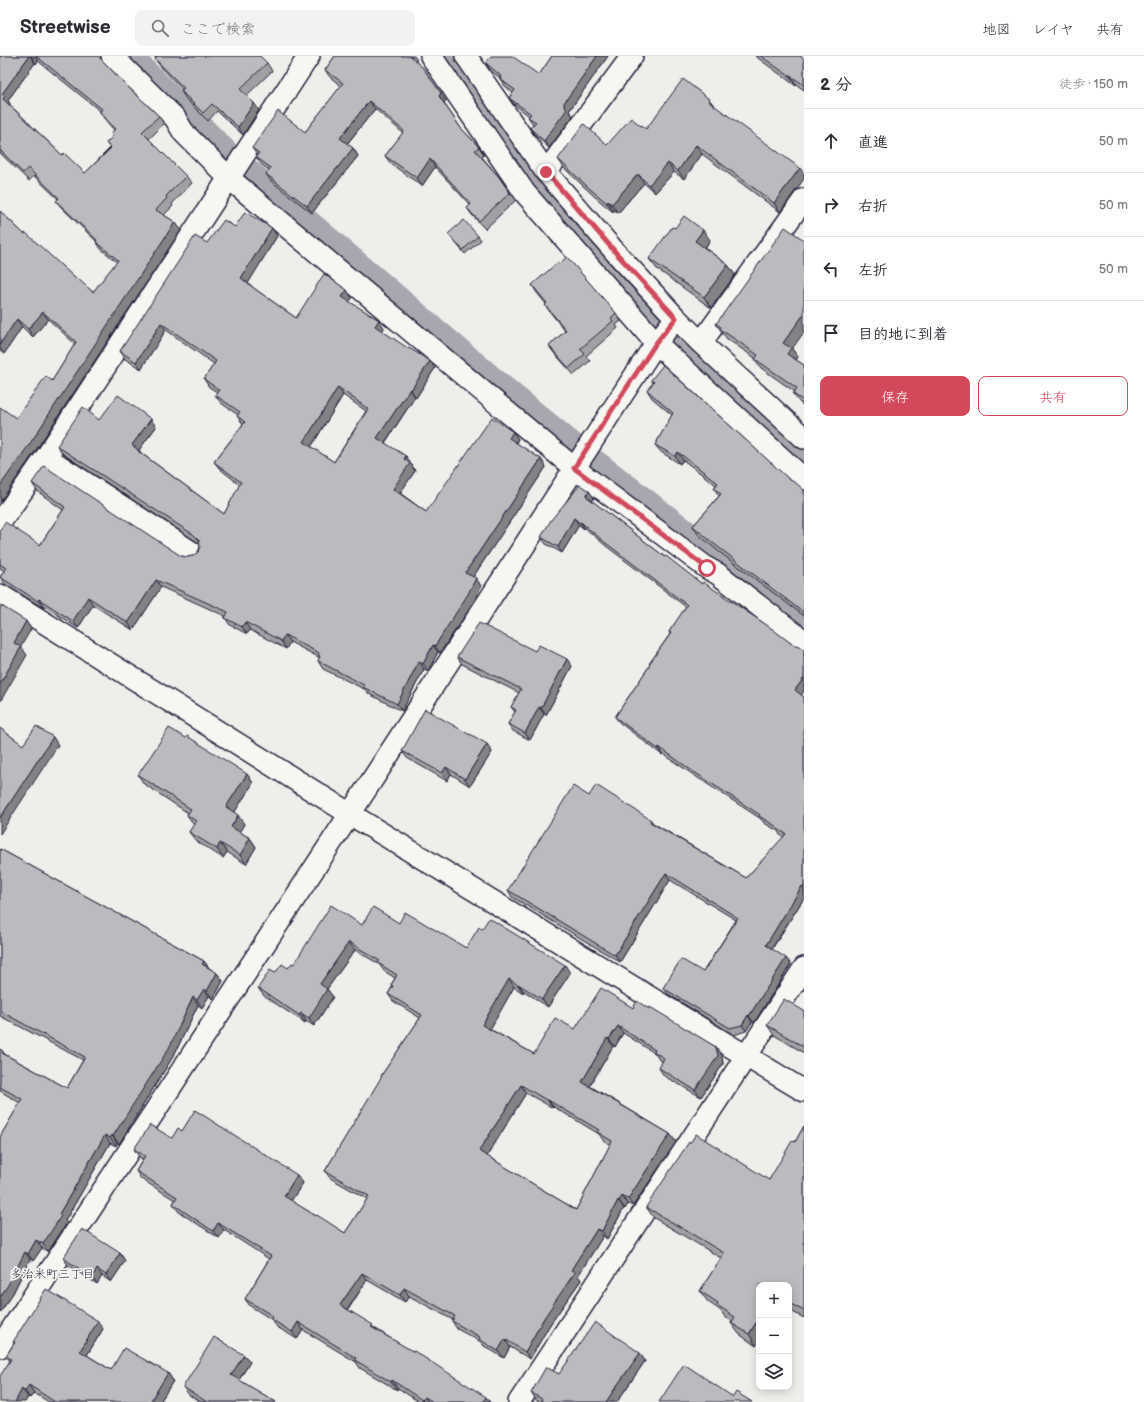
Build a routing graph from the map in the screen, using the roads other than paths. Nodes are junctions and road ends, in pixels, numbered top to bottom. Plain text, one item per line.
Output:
1 (112, 56) edge
2 (310, 56) edge
3 (431, 56) edge
4 (466, 56) edge
5 (632, 56) edge
6 (546, 172) junction
7 (230, 179) junction
8 (804, 199) edge
9 (666, 330) junction
10 (701, 343) junction
11 (804, 438) edge
12 (46, 457) junction
13 (574, 468) junction
14 (804, 479) edge
15 (0, 523) edge
16 (193, 552) dead end
17 (0, 595) edge
18 (804, 641) edge
19 (350, 814) junction
20 (804, 968) edge
21 (746, 1056) junction
22 (804, 1091) edge
23 (0, 1347) edge
24 (519, 1402) edge

1 - 7 street
2 - 7 street
3 - 9 street
4 - 6 street
5 - 6 street
6 - 9 street
7 - 12 street
7 - 13 street
8 - 10 street
9 - 10 street
9 - 13 street
9 - 14 street
10 - 11 street
12 - 15 street
12 - 16 street
13 - 18 street
13 - 19 street
17 - 19 street
19 - 21 street
19 - 23 street
20 - 21 street
21 - 22 street
21 - 24 street

